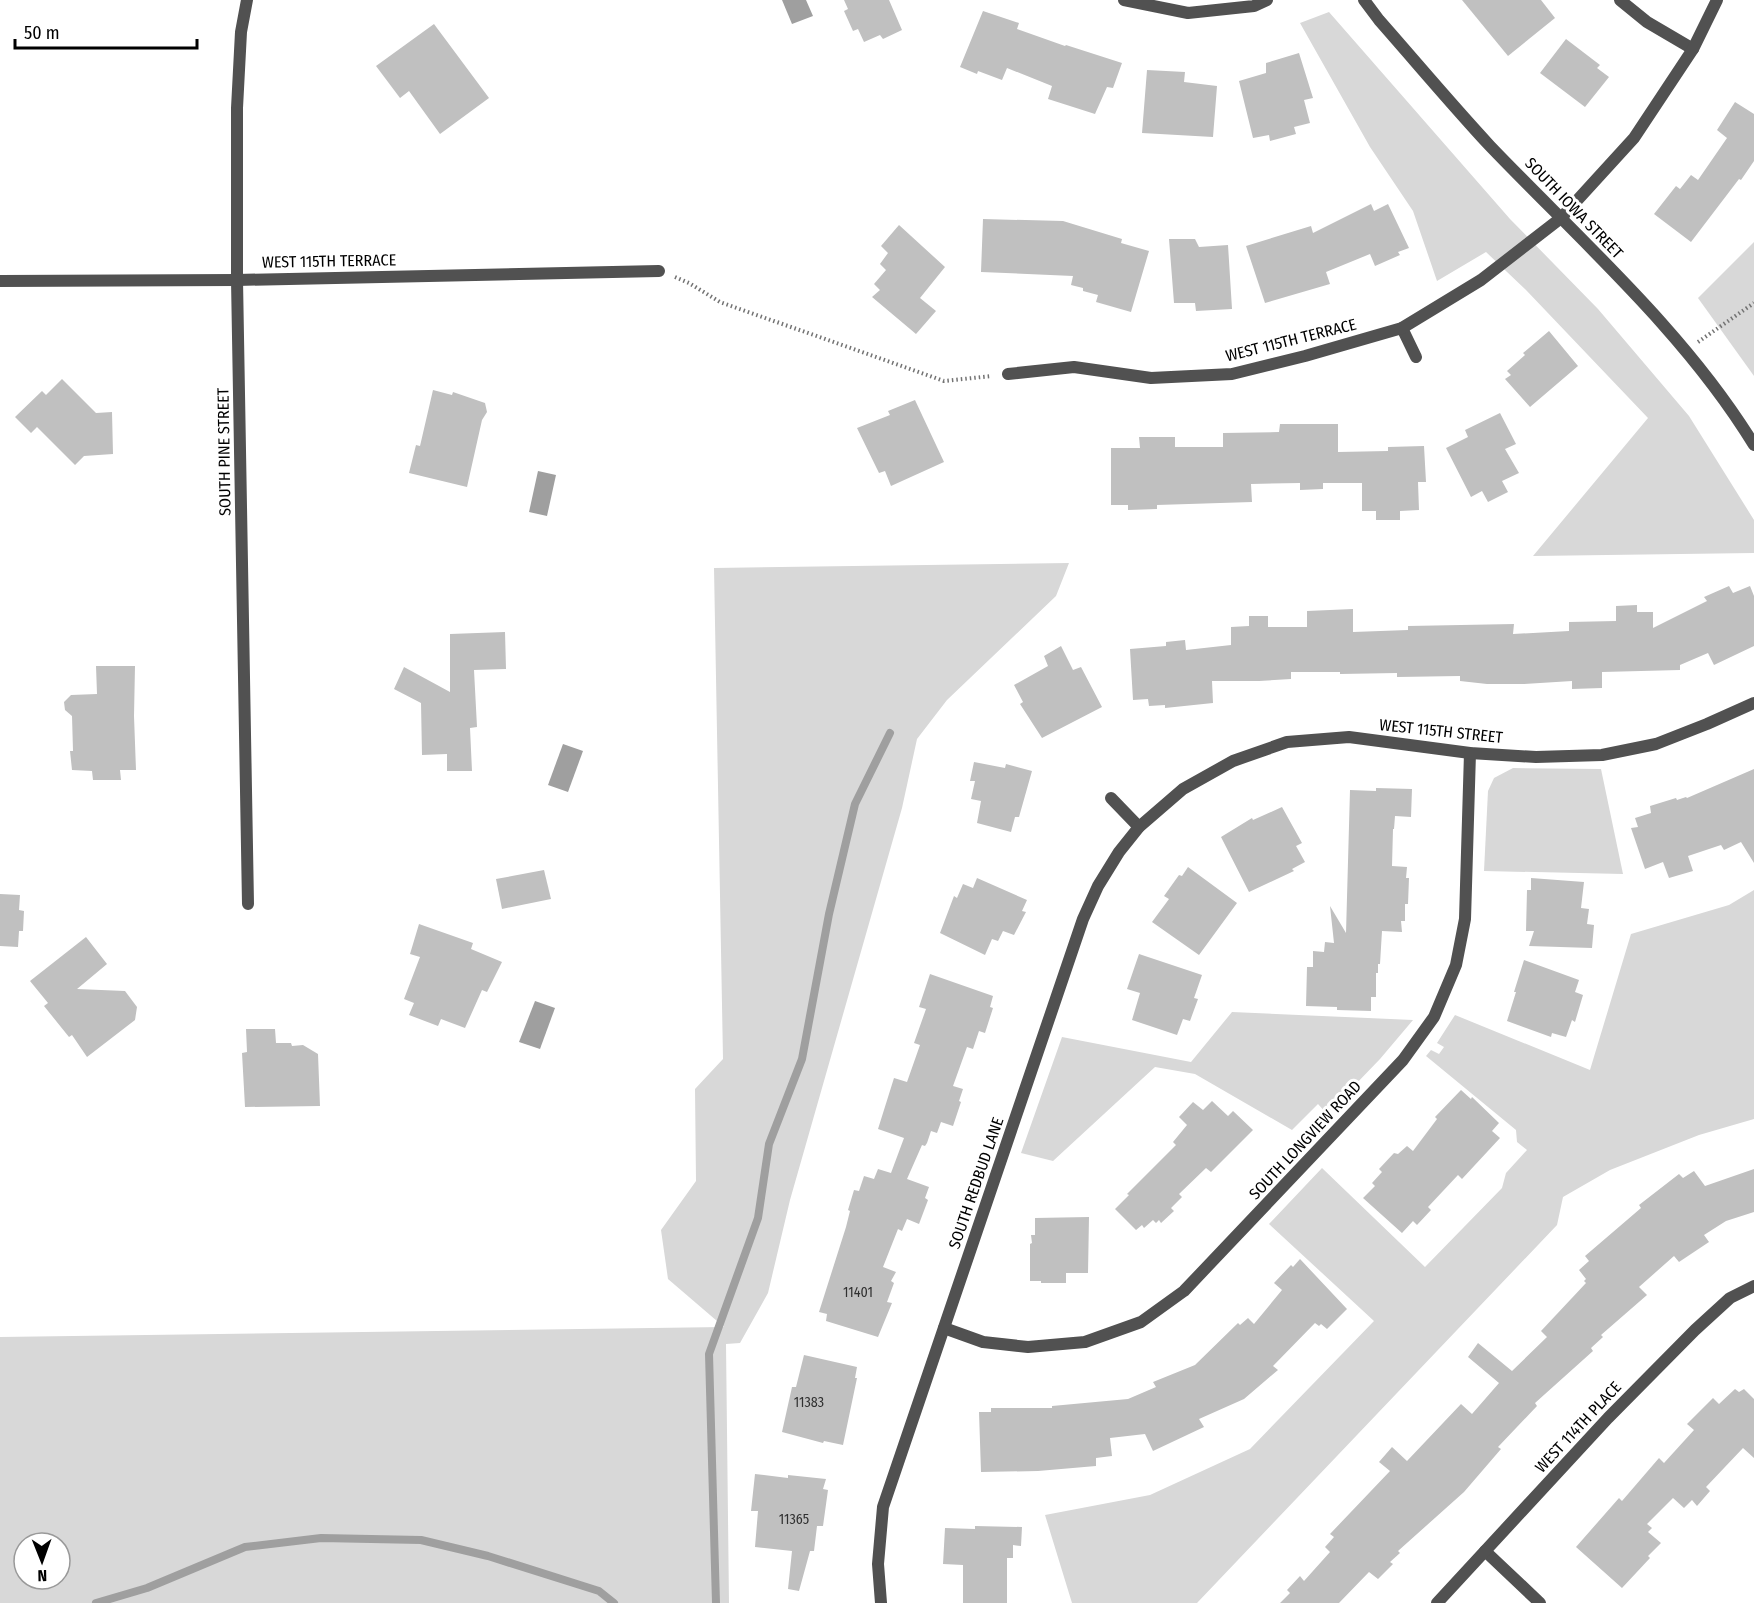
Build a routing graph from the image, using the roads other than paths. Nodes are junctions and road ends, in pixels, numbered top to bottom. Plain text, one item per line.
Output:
1 (247, 0) edge
2 (1124, 0) edge
3 (1267, 0) edge
4 (1364, 0) edge
5 (1620, 0) edge
6 (1717, 0) edge
7 (1693, 49) junction
8 (1561, 218) junction
9 (659, 271) road end
10 (237, 280) junction
11 (0, 281) edge
12 (1402, 328) junction
13 (1416, 357) dead end
14 (1008, 374) road end
15 (1754, 445) edge
16 (1754, 703) edge
17 (1470, 753) junction
18 (1111, 798) dead end
19 (1139, 826) junction
20 (248, 904) dead end
21 (1754, 1286) edge
22 (944, 1328) junction
23 (1485, 1551) junction
24 (881, 1603) edge
25 (1437, 1603) edge
26 (1540, 1603) edge

1 - 10 street, SOUTH PINE STREET
2 - 3 street
4 - 8 street, SOUTH IOWA STREET
5 - 7 street
6 - 7 street, WEST 115TH TERRACE
7 - 8 street, WEST 115TH TERRACE
8 - 12 street, WEST 115TH TERRACE
8 - 15 street, SOUTH IOWA STREET
9 - 10 street, WEST 115TH TERRACE
10 - 11 street, WEST 115TH TERRACE
10 - 20 street, SOUTH PINE STREET
12 - 13 street
12 - 14 street, WEST 115TH TERRACE
16 - 17 street, WEST 115TH STREET
17 - 19 street, WEST 115TH STREET
17 - 22 street, SOUTH LONGVIEW ROAD
18 - 19 street
19 - 22 street, SOUTH REDBUD LANE
21 - 23 street, WEST 114TH PLACE
22 - 24 street, SOUTH REDBUD LANE
23 - 25 street, WEST 114TH PLACE
23 - 26 street

